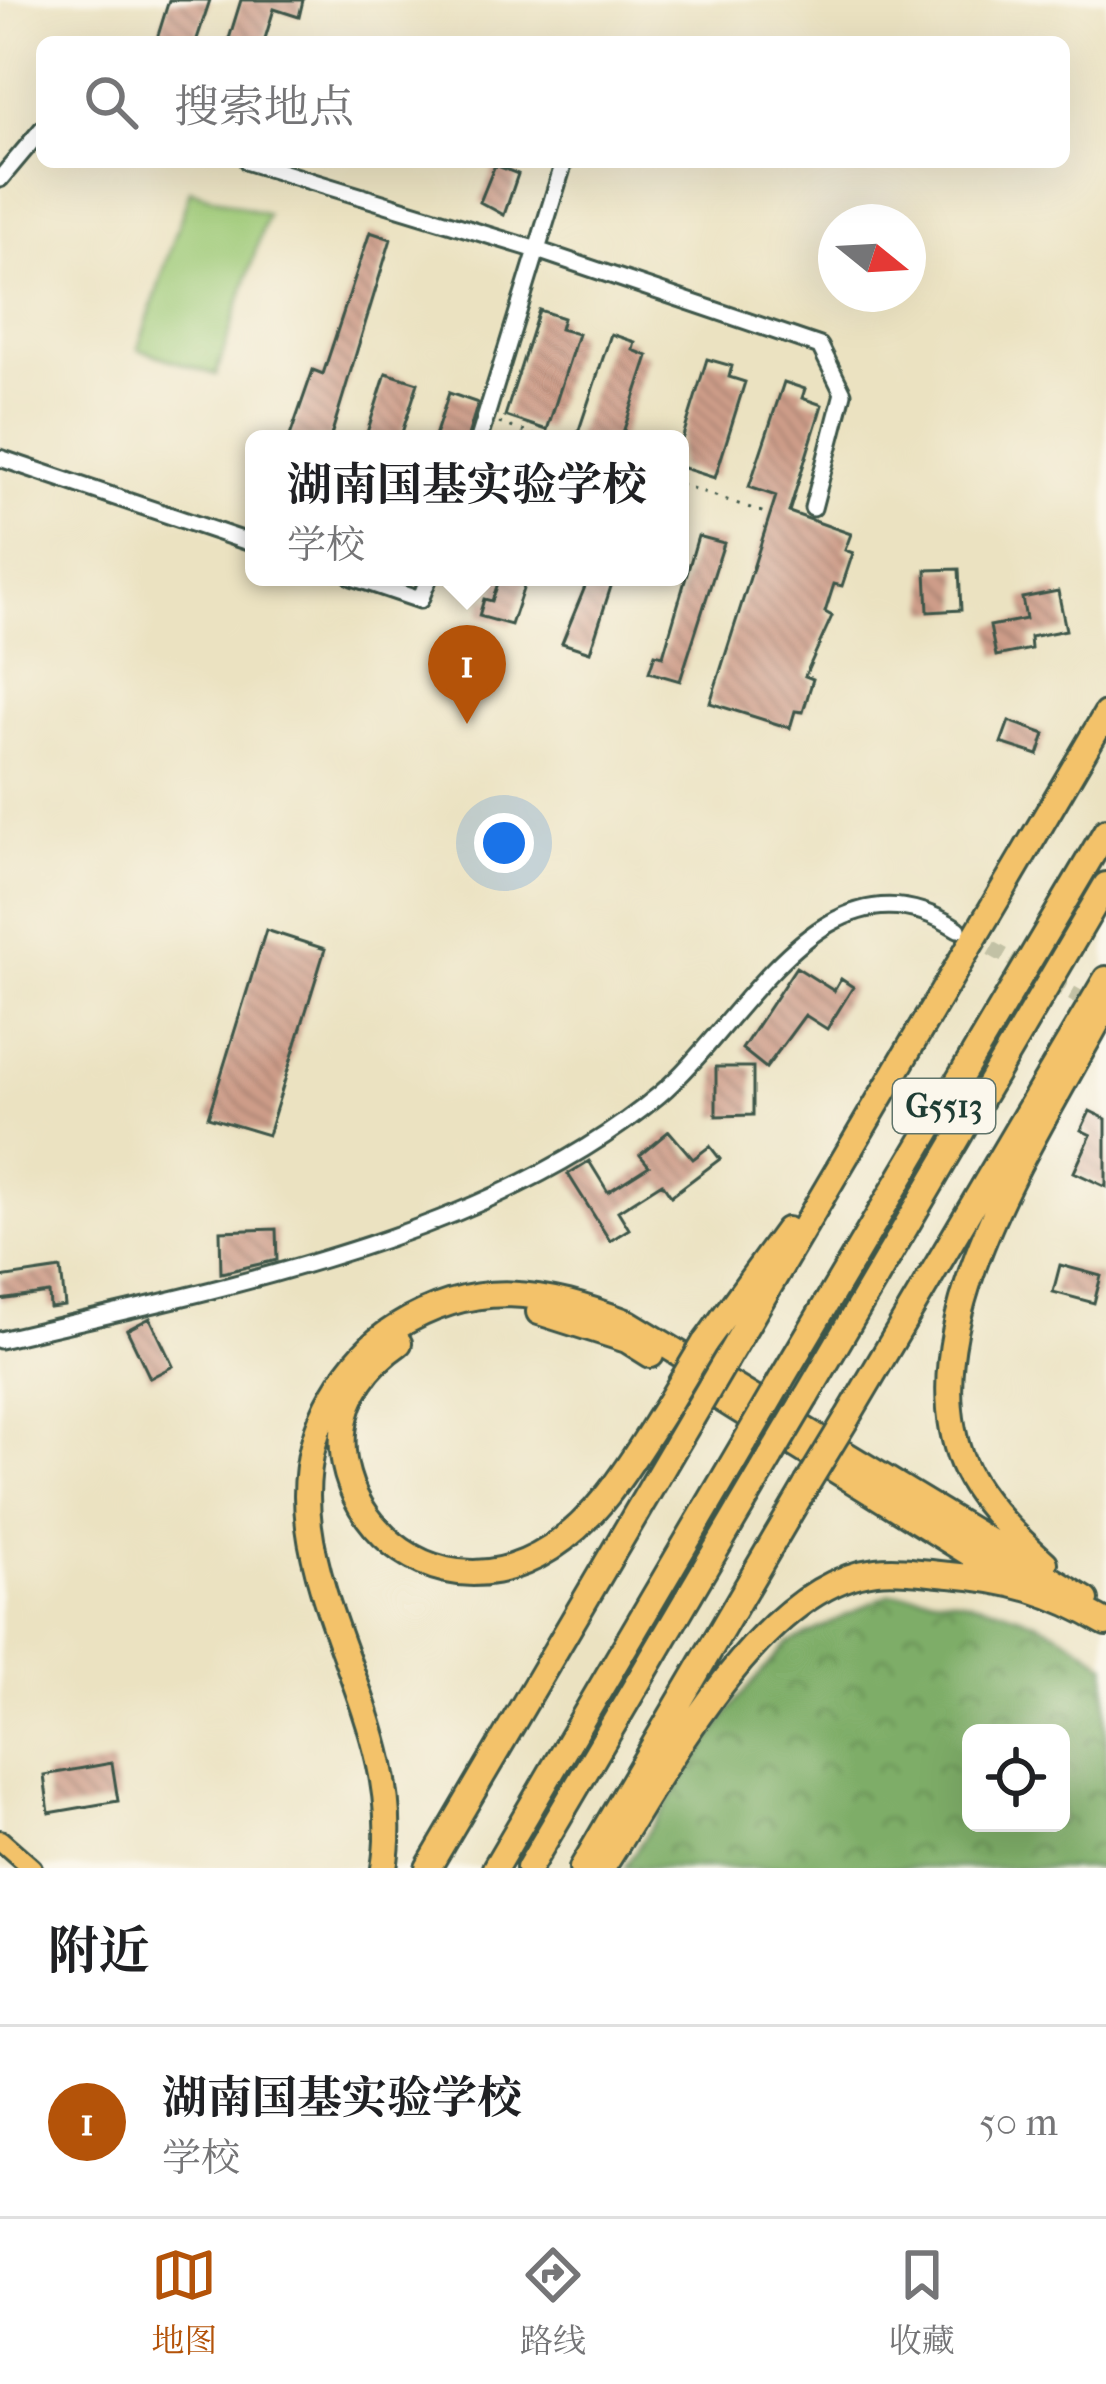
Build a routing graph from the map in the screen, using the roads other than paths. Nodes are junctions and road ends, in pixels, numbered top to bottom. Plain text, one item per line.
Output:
1 (36, 136) edge
2 (268, 168) edge
3 (562, 168) edge
4 (0, 179) edge
5 (537, 250) junction
6 (482, 430) edge
7 (0, 458) edge
8 (813, 508) dead end
9 (245, 541) edge
10 (379, 586) edge
11 (425, 586) edge
12 (1106, 713) edge
13 (1106, 831) edge
14 (1106, 885) edge
15 (958, 929) tunnel mouth
16 (1106, 979) edge
17 (1106, 1006) edge
18 (870, 1116) junction
19 (0, 1340) edge
20 (1014, 1581) junction
21 (1099, 1612) edge
22 (6, 1854) edge
23 (32, 1868) edge
24 (384, 1868) edge
25 (428, 1868) edge
26 (495, 1868) edge
27 (529, 1868) edge
28 (582, 1868) edge
29 (602, 1868) edge

1 - 4 street
2 - 5 street
3 - 5 street
5 - 6 street
5 - 8 street
7 - 9 street
10 - 11 street
12 - 18 highway
13 - 26 highway, G5513, bridge
14 - 27 highway, G5513, bridge
15 - 19 street
16 - 28 highway, bridge
17 - 21 highway
18 - 20 highway, bridge
18 - 25 highway, bridge
20 - 21 highway
20 - 29 highway
21 - 24 highway
22 - 23 main road

